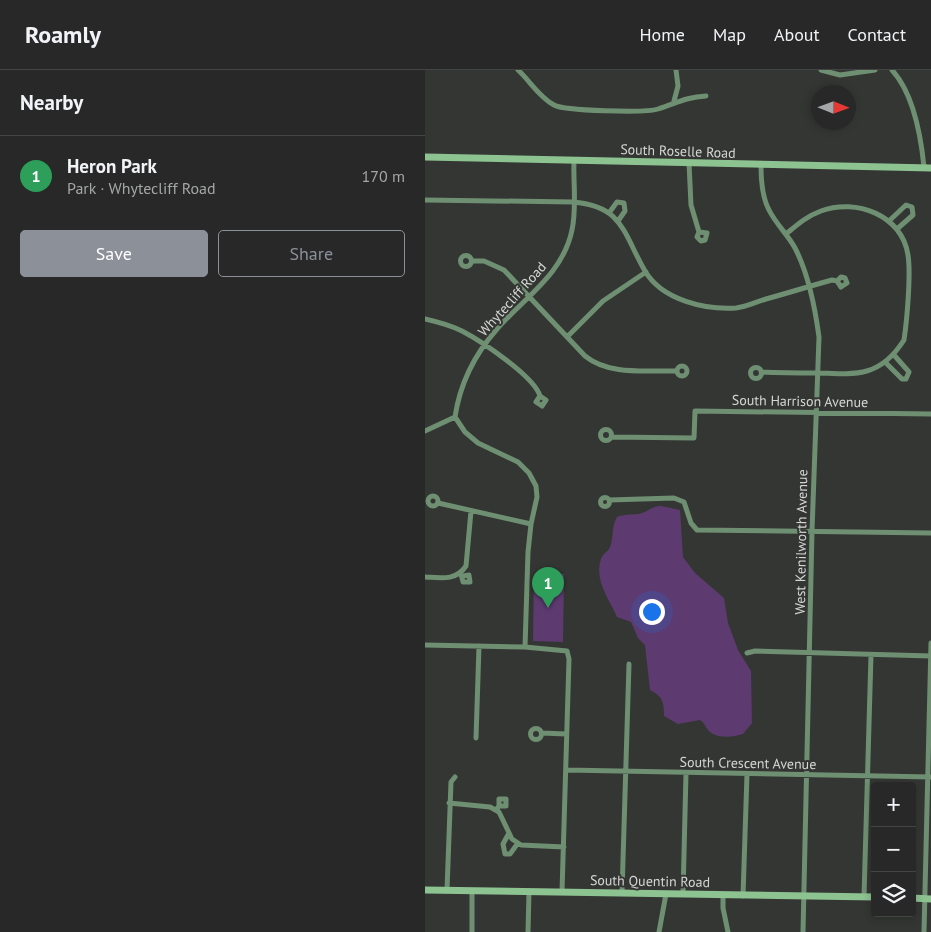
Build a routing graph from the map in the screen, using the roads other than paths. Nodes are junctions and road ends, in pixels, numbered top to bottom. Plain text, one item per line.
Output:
1 (518, 70) edge
2 (676, 70) edge
3 (821, 70) edge
4 (875, 70) edge
5 (892, 70) edge
6 (706, 96) dead end
7 (674, 101) junction
8 (425, 158) edge
9 (574, 161) junction
10 (689, 162) junction
11 (761, 166) junction
12 (927, 167) edge
13 (425, 200) edge
14 (573, 202) junction
15 (609, 212) junction
16 (618, 220) junction
17 (889, 221) junction
18 (897, 230) junction
19 (699, 232) dead end
20 (786, 234) junction
21 (472, 261) dead end
22 (646, 272) junction
23 (837, 281) dead end
24 (809, 286) junction
25 (529, 297) junction
26 (425, 319) edge
27 (567, 336) junction
28 (484, 346) junction
29 (894, 355) junction
30 (885, 362) junction
31 (677, 371) dead end
32 (761, 372) dead end
33 (818, 373) junction
34 (540, 396) dead end
35 (816, 412) junction
36 (931, 414) edge
37 (455, 417) junction
38 (425, 431) edge
39 (611, 437) dead end
40 (609, 500) dead end
41 (438, 503) dead end
42 (471, 511) junction
43 (531, 524) junction
44 (812, 531) junction
45 (931, 533) edge
46 (425, 577) edge
47 (931, 643) edge
48 (425, 646) edge
49 (479, 646) junction
50 (525, 647) junction
51 (810, 652) junction
52 (747, 653) dead end
53 (871, 655) junction
54 (931, 656) edge
55 (629, 664) dead end
56 (541, 733) dead end
57 (566, 734) junction
58 (476, 738) dead end
59 (565, 770) junction
60 (627, 773) junction
61 (686, 773) junction
62 (747, 774) junction
63 (807, 775) junction
64 (868, 776) junction
65 (455, 777) dead end
66 (929, 777) edge
67 (449, 803) junction
68 (509, 833) junction
69 (518, 843) junction
70 (563, 847) junction
71 (425, 890) edge
72 (447, 890) junction
73 (472, 891) junction
74 (529, 892) junction
75 (561, 892) junction
76 (622, 893) junction
77 (666, 894) junction
78 (683, 894) junction
79 (723, 895) junction
80 (743, 896) junction
81 (804, 896) junction
82 (864, 897) junction
83 (871, 897) edge
84 (928, 899) edge
85 (472, 932) edge
86 (528, 932) edge
87 (659, 932) edge
88 (728, 932) edge
89 (803, 932) edge
90 (924, 932) edge

1 - 7 street
2 - 7 street
3 - 4 street
5 - 12 street
6 - 7 street
8 - 9 main road, South Roselle Road
9 - 10 main road, South Roselle Road
9 - 14 street, Whytecliff Road
10 - 11 main road, South Roselle Road
10 - 19 street
11 - 12 main road, South Roselle Road
11 - 20 street, West Kenilworth Avenue
13 - 14 street
14 - 15 street
14 - 25 street, Whytecliff Road
15 - 16 street
15 - 16 street
16 - 22 street
17 - 18 street
17 - 18 street
17 - 20 street
18 - 29 street
20 - 24 street, West Kenilworth Avenue
21 - 25 street
22 - 24 street
22 - 27 street
23 - 24 street
24 - 33 street, West Kenilworth Avenue
25 - 27 street
25 - 28 street, Whytecliff Road
26 - 28 street
27 - 31 street
28 - 34 street
28 - 37 street, Whytecliff Road
29 - 30 street
29 - 30 street
30 - 33 street
32 - 33 street
33 - 35 street, West Kenilworth Avenue
35 - 36 street, South Harrison Avenue
35 - 39 street, South Harrison Avenue
35 - 44 street, West Kenilworth Avenue
37 - 38 street
37 - 43 street
40 - 44 street
41 - 42 street
42 - 43 street
42 - 46 street
43 - 50 street
44 - 45 street
44 - 51 street, West Kenilworth Avenue
47 - 54 street
48 - 49 street
49 - 50 street
49 - 58 street
50 - 57 street
51 - 52 street
51 - 53 street
51 - 63 street, West Kenilworth Avenue
53 - 54 street
53 - 64 street
54 - 66 street
55 - 60 street
56 - 57 street
57 - 59 street
59 - 60 street, South Crescent Avenue
59 - 70 street
60 - 61 street, South Crescent Avenue
60 - 76 street
61 - 62 street, South Crescent Avenue
61 - 78 street
62 - 63 street, South Crescent Avenue
62 - 80 street
63 - 64 street, South Crescent Avenue
63 - 81 street, West Kenilworth Avenue
64 - 66 street, South Crescent Avenue
64 - 82 street
65 - 67 street
66 - 84 street
67 - 68 street
67 - 72 street
68 - 69 street
68 - 69 street
69 - 70 street
70 - 75 street
71 - 72 main road, South Quentin Road
72 - 73 main road, South Quentin Road
73 - 74 main road, South Quentin Road
73 - 85 street
74 - 75 main road, South Quentin Road
74 - 86 street
75 - 76 main road, South Quentin Road
76 - 77 main road, South Quentin Road
77 - 78 main road, South Quentin Road
77 - 87 street
78 - 79 main road, South Quentin Road
79 - 80 main road, South Quentin Road
79 - 88 street
80 - 81 main road, South Quentin Road
81 - 82 main road, South Quentin Road
81 - 89 street, West Kenilworth Avenue
82 - 83 main road, South Quentin Road
84 - 90 street

